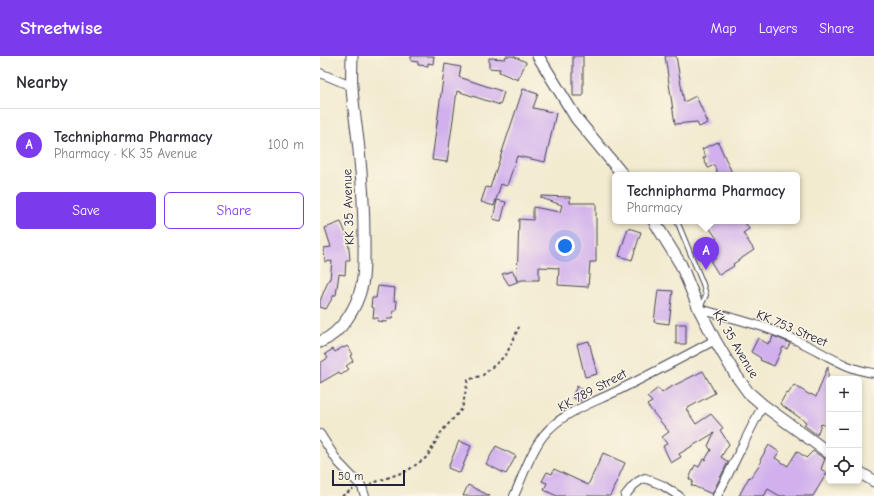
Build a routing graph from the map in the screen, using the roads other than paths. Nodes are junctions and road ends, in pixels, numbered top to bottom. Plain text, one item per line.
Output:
1 (352, 56) edge
2 (538, 56) edge
3 (320, 73) edge
4 (352, 86) junction
5 (621, 172) edge
6 (656, 224) edge
7 (678, 224) edge
8 (699, 309) junction
9 (715, 340) junction
10 (320, 342) edge
11 (874, 373) edge
12 (763, 405) junction
13 (320, 434) edge
14 (826, 450) edge
15 (862, 474) edge
16 (874, 482) edge
17 (365, 496) edge
18 (514, 496) edge
19 (625, 496) edge
20 (679, 496) edge
21 (718, 496) edge

1 - 4 main road, KK 35 Avenue
2 - 5 main road
3 - 4 street
4 - 10 main road, KK 35 Avenue
6 - 8 main road, KK 35 Avenue
7 - 8 lane
8 - 9 main road, KK 35 Avenue
8 - 11 street, KK 753 Street
9 - 12 main road, KK 35 Avenue
9 - 18 street, KK 789 Street
12 - 14 main road, KK 35 Avenue
12 - 21 street
13 - 17 street
15 - 16 main road
19 - 20 street

